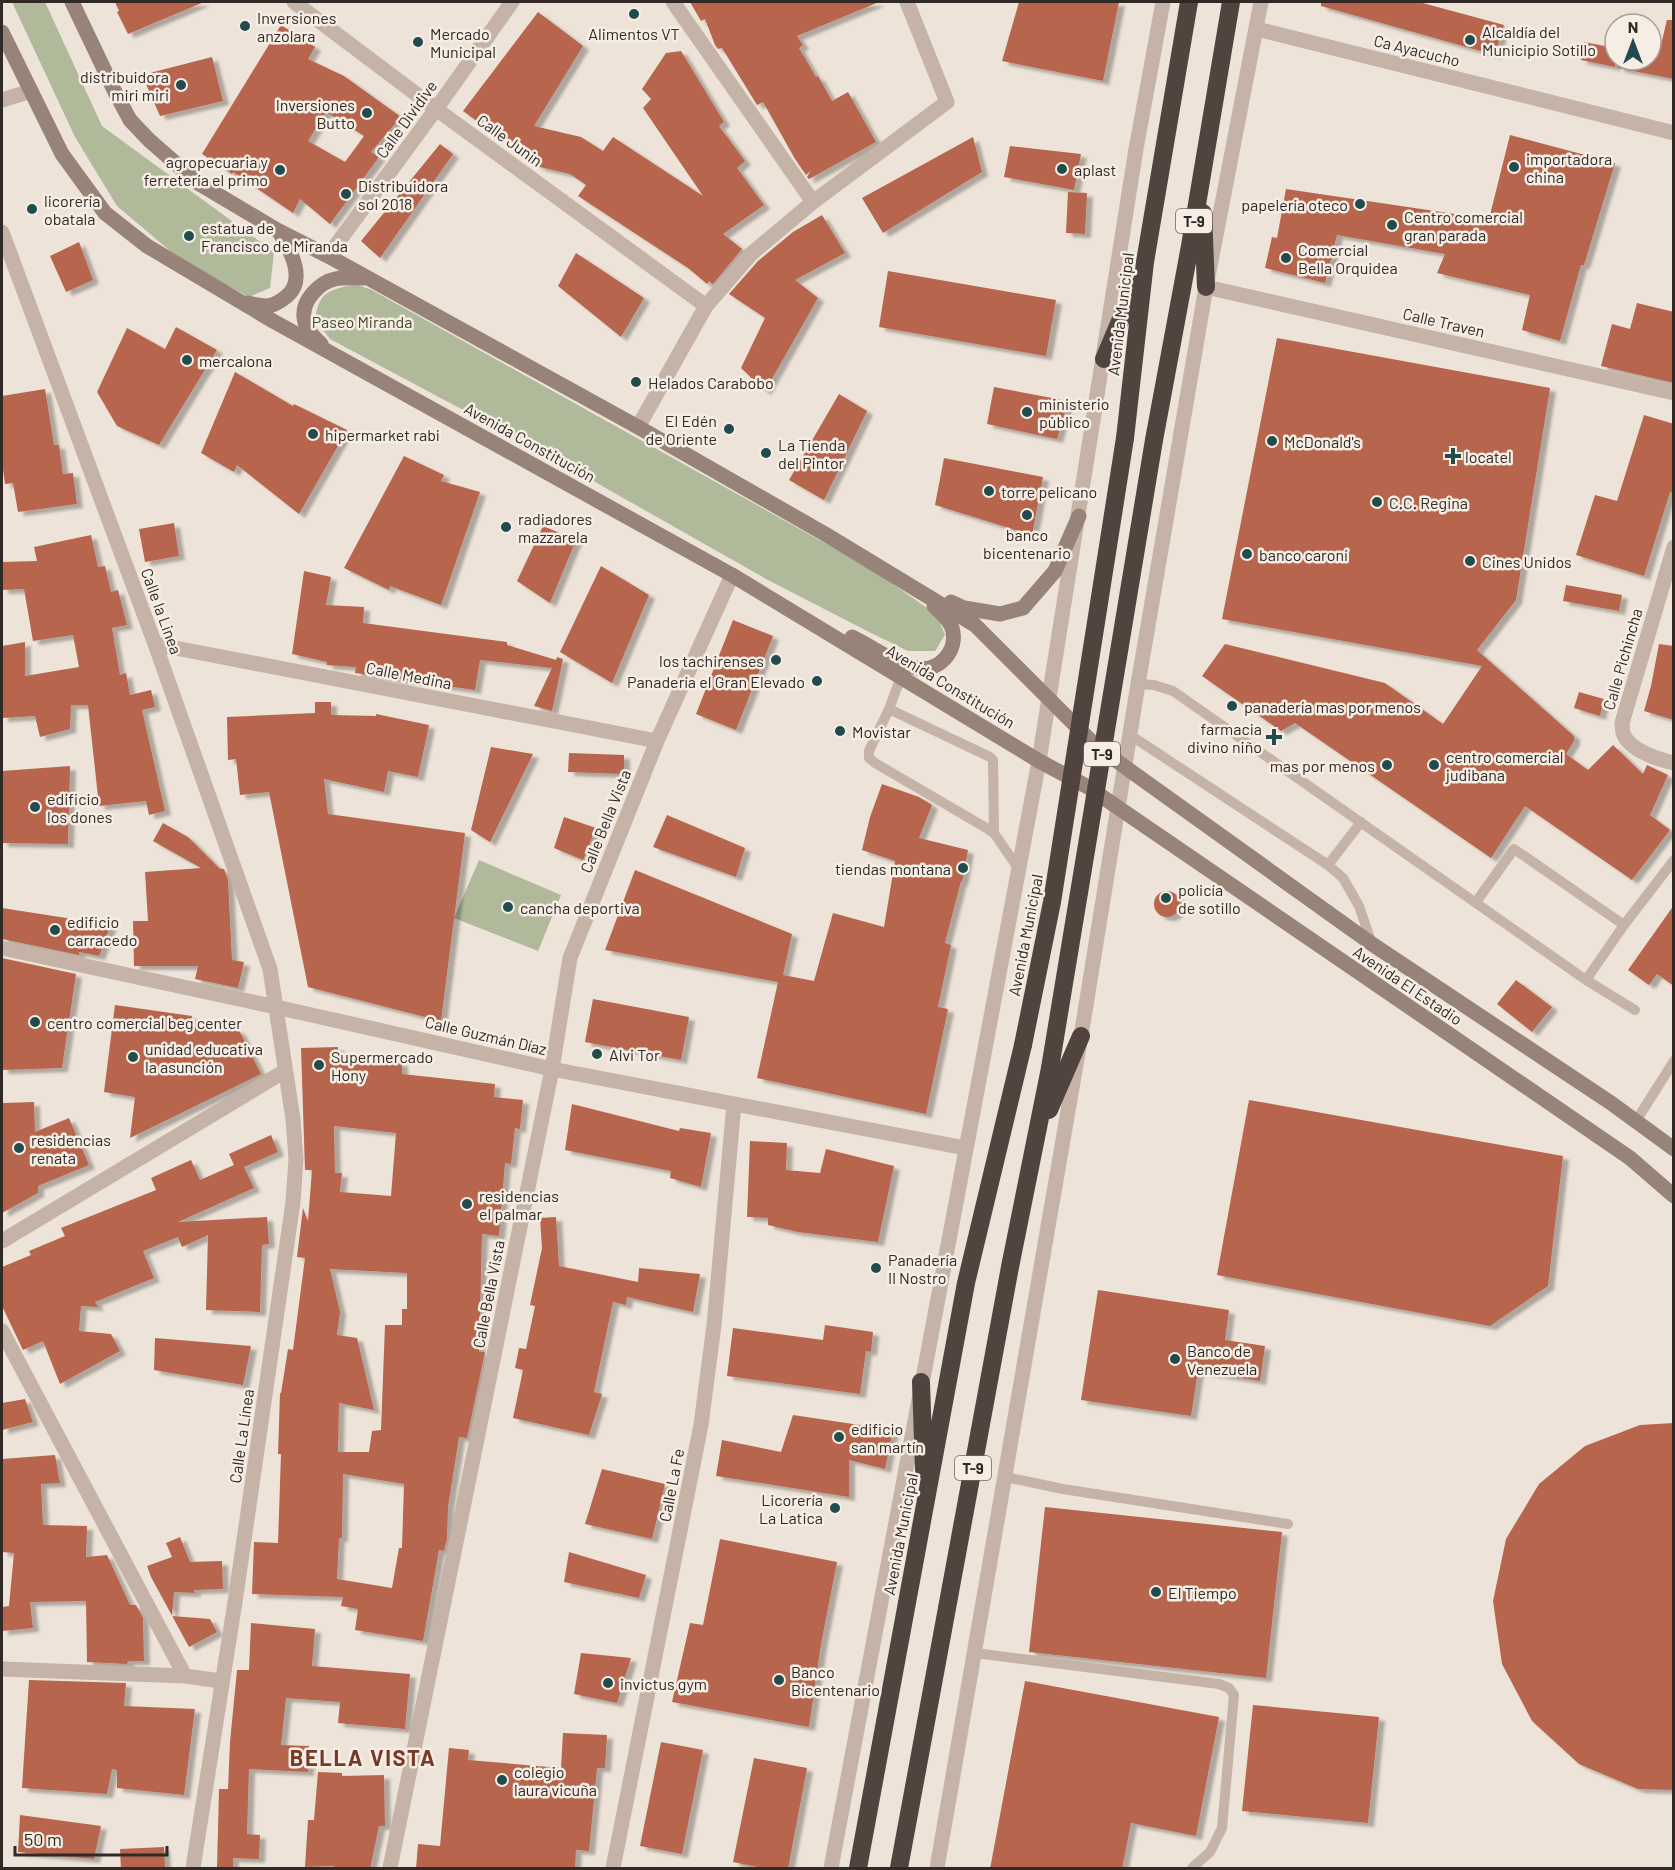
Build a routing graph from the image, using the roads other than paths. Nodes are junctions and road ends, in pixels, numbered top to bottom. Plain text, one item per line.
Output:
1 (72, 2) edge
2 (294, 2) edge
3 (512, 2) edge
4 (673, 2) edge
5 (908, 2) edge
6 (1163, 2) edge
7 (1189, 2) edge
8 (1231, 2) edge
9 (1262, 2) edge
10 (1257, 29) junction
11 (2, 32) edge
12 (31, 91) junction
13 (2, 100) edge
14 (436, 109) junction
15 (1674, 133) edge
16 (1201, 176) junction
17 (813, 202) junction
18 (277, 230) junction
19 (2, 232) edge
20 (328, 256) junction
21 (1145, 262) junction
22 (366, 278) junction
23 (1206, 286) junction
24 (238, 301) junction
25 (706, 306) junction
26 (329, 351) junction
27 (1104, 359) junction
28 (1674, 393) edge
29 (638, 427) junction
30 (1079, 516) junction
31 (1674, 547) edge
32 (732, 575) junction
33 (904, 582) junction
34 (155, 644) junction
35 (901, 677) junction
36 (1138, 684) junction
37 (1050, 699) junction
38 (889, 709) junction
39 (1130, 735) junction
40 (657, 741) junction
41 (1039, 761) junction
42 (1669, 762) edge
43 (1125, 768) junction
44 (1119, 810) junction
45 (1361, 822) junction
46 (994, 833) junction
47 (1674, 860) edge
48 (1328, 865) junction
49 (1018, 868) junction
50 (1476, 902) junction
51 (1624, 926) junction
52 (1372, 944) junction
53 (2, 948) edge
54 (1586, 980) junction
55 (276, 1007) junction
56 (1635, 1010) dead end
57 (1081, 1036) junction
58 (1674, 1061) edge
59 (552, 1069) junction
60 (285, 1071) junction
61 (734, 1104) junction
62 (1636, 1121) junction
63 (1034, 1145) junction
64 (966, 1148) junction
65 (1674, 1149) edge
66 (1674, 1196) edge
67 (2, 1241) edge
68 (2, 1331) edge
69 (921, 1382) junction
70 (1006, 1477) junction
71 (925, 1508) junction
72 (1288, 1524) dead end
73 (975, 1653) junction
74 (2, 1669) edge
75 (185, 1676) junction
76 (221, 1681) junction
77 (193, 1869) edge
78 (390, 1869) edge
79 (613, 1869) edge
80 (831, 1869) edge
81 (858, 1869) edge
82 (899, 1869) edge
83 (937, 1869) edge
84 (1192, 1869) edge

1 - 18 main road
2 - 14 street, Calle Junin
3 - 14 street, Calle Dividive
4 - 17 street
5 - 17 street
6 - 27 street, Avenida Municipal
7 - 21 highway, Avenida Municipal / T-9
8 - 16 highway, T-9
9 - 10 street, T-9
10 - 15 street, Ca Ayacucho
10 - 23 street, T-9
11 - 12 main road, Avenida Constitución
12 - 13 street
12 - 24 main road, Avenida Constitución
14 - 20 street, Calle Dividive
14 - 25 street, Calle Junin
16 - 23 highway
16 - 63 highway, T-9, bridge
17 - 25 street
18 - 20 main road
18 - 24 main road
19 - 34 street, Calle la Linea
20 - 22 main road
21 - 27 highway
21 - 71 highway, Avenida Municipal / T-9, bridge
22 - 26 main road
22 - 29 main road
23 - 28 street, Calle Traven
23 - 36 street, T-9
24 - 26 main road, Avenida Constitución
25 - 29 street
26 - 32 main road, Avenida Constitución
27 - 30 street, Avenida Municipal
29 - 33 main road
30 - 33 main road
30 - 37 street, Avenida Municipal
31 - 42 street, Calle Pichincha
32 - 33 main road
32 - 35 main road, Avenida Constitución
32 - 40 street, Calle Bella Vista
33 - 37 main road
34 - 40 street, Calle Medina
34 - 55 street, Calle la Linea
35 - 38 lane
35 - 41 main road, Avenida Constitución
36 - 39 street, T-9
36 - 45 lane
37 - 41 street, Avenida Municipal
37 - 43 main road
38 - 46 lane
38 - 46 lane
39 - 43 street, T-9
39 - 48 lane
40 - 59 street, Calle Bella Vista
41 - 44 main road, Avenida Constitución
41 - 49 street, Avenida Municipal
43 - 44 street, T-9
43 - 52 main road, Avenida El Estadio
44 - 57 street, T-9
44 - 66 main road, Avenida El Estadio
45 - 48 lane
45 - 50 lane
46 - 49 lane
47 - 51 lane
48 - 52 lane
49 - 64 street, Avenida Municipal
50 - 51 lane
50 - 54 lane
51 - 54 lane
52 - 62 main road, Avenida El Estadio
53 - 55 street, Calle Guzmán Díaz
54 - 56 lane
55 - 59 street, Calle Guzmán Díaz
55 - 60 street, Calle La Línea
57 - 63 highway
57 - 70 street, T-9
58 - 62 lane
59 - 61 street, Calle Guzmán Díaz
59 - 78 street, Calle Bella Vista
60 - 67 street
60 - 76 street, Calle La Línea
61 - 64 street, Calle Guzmán Díaz
61 - 79 street, Calle La Fe
62 - 65 main road, Avenida El Estadio
63 - 82 highway, T-9
64 - 69 street, Avenida Municipal
68 - 75 street
69 - 71 highway
69 - 80 street, Avenida Municipal
70 - 72 lane
70 - 73 street, T-9
71 - 81 highway, Avenida Municipal / T-9
73 - 83 street, T-9
73 - 84 lane
74 - 75 street
75 - 76 street
76 - 77 street, Calle La Línea

